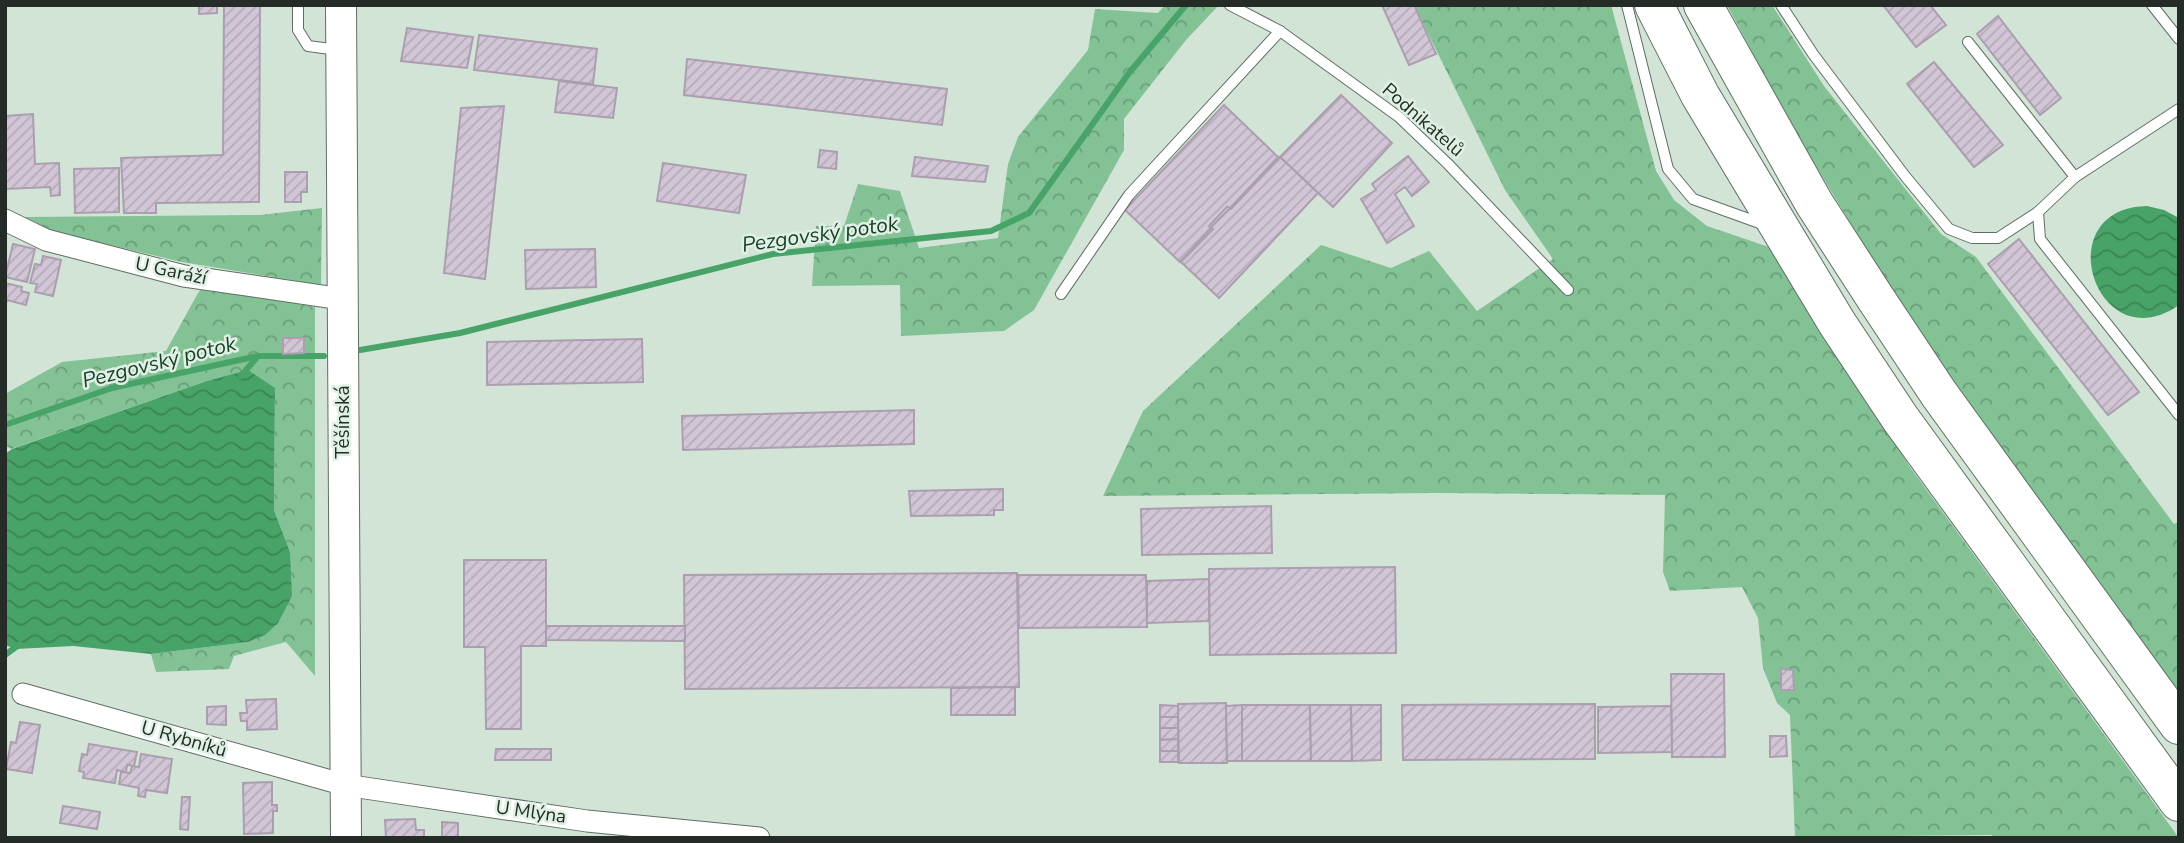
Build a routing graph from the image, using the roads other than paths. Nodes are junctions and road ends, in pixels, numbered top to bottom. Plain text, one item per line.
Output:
1 (298, 5) edge
2 (341, 5) edge
3 (1230, 5) edge
4 (1627, 5) edge
5 (1654, 5) edge
6 (1703, 5) edge
7 (1781, 5) edge
8 (2152, 5) edge
9 (1280, 31) junction
10 (2179, 39) edge
11 (1968, 42) dead end
12 (341, 50) junction
13 (2179, 109) edge
14 (2075, 177) junction
15 (2038, 212) junction
16 (5, 220) edge
17 (1779, 230) junction
18 (1568, 290) dead end
19 (1061, 294) dead end
20 (342, 299) junction
21 (2179, 415) edge
22 (23, 694) dead end
23 (2179, 725) edge
24 (345, 785) junction
25 (2179, 802) edge
26 (346, 838) edge
27 (759, 838) edge

1 - 12 lane
2 - 12 main road, Těšínská
3 - 9 lane, Podnikatelů
4 - 17 lane
5 - 17 highway
6 - 23 highway
7 - 15 lane
8 - 10 lane
9 - 18 lane, Podnikatelů
9 - 19 lane
11 - 14 lane
12 - 20 main road, Těšínská
13 - 14 lane
14 - 15 lane
15 - 21 lane
16 - 20 street, U Garáží
17 - 25 highway
20 - 24 main road, Těšínská
22 - 24 street, U Rybníků
24 - 26 main road, Těšínská
24 - 27 street, U Mlýna

